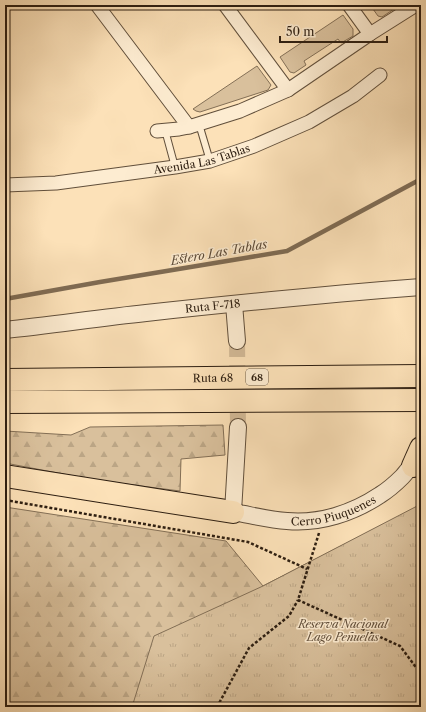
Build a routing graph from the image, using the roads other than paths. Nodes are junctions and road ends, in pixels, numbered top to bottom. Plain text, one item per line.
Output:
1 (97, 5) edge
2 (225, 5) edge
3 (349, 5) edge
4 (416, 5) edge
5 (370, 34) junction
6 (380, 75) dead end
7 (288, 90) junction
8 (194, 125) junction
9 (161, 131) joint
10 (210, 161) junction
11 (175, 166) junction
12 (5, 185) edge
13 (421, 286) edge
14 (234, 304) junction
15 (5, 330) edge
16 (237, 341) tunnel mouth
17 (421, 376) edge
18 (5, 380) edge
19 (421, 400) edge
20 (5, 402) edge
21 (238, 427) tunnel mouth
22 (418, 459) edge
23 (5, 476) edge
24 (233, 512) junction

1 - 8 street
2 - 7 street
3 - 5 street
4 - 5 street
5 - 7 street
6 - 10 street, Avenida Las Tablas
7 - 8 street
8 - 9 street
8 - 10 lane
9 - 11 lane
10 - 11 street, Avenida Las Tablas
11 - 12 street, Avenida Las Tablas
13 - 14 street, Ruta F-718
14 - 15 street, Ruta F-718
14 - 16 street
17 - 18 highway, Ruta 68 / 68
19 - 20 highway, Ruta 68 / 68
21 - 24 street
22 - 24 street, Cerro Piuquenes
23 - 24 highway

